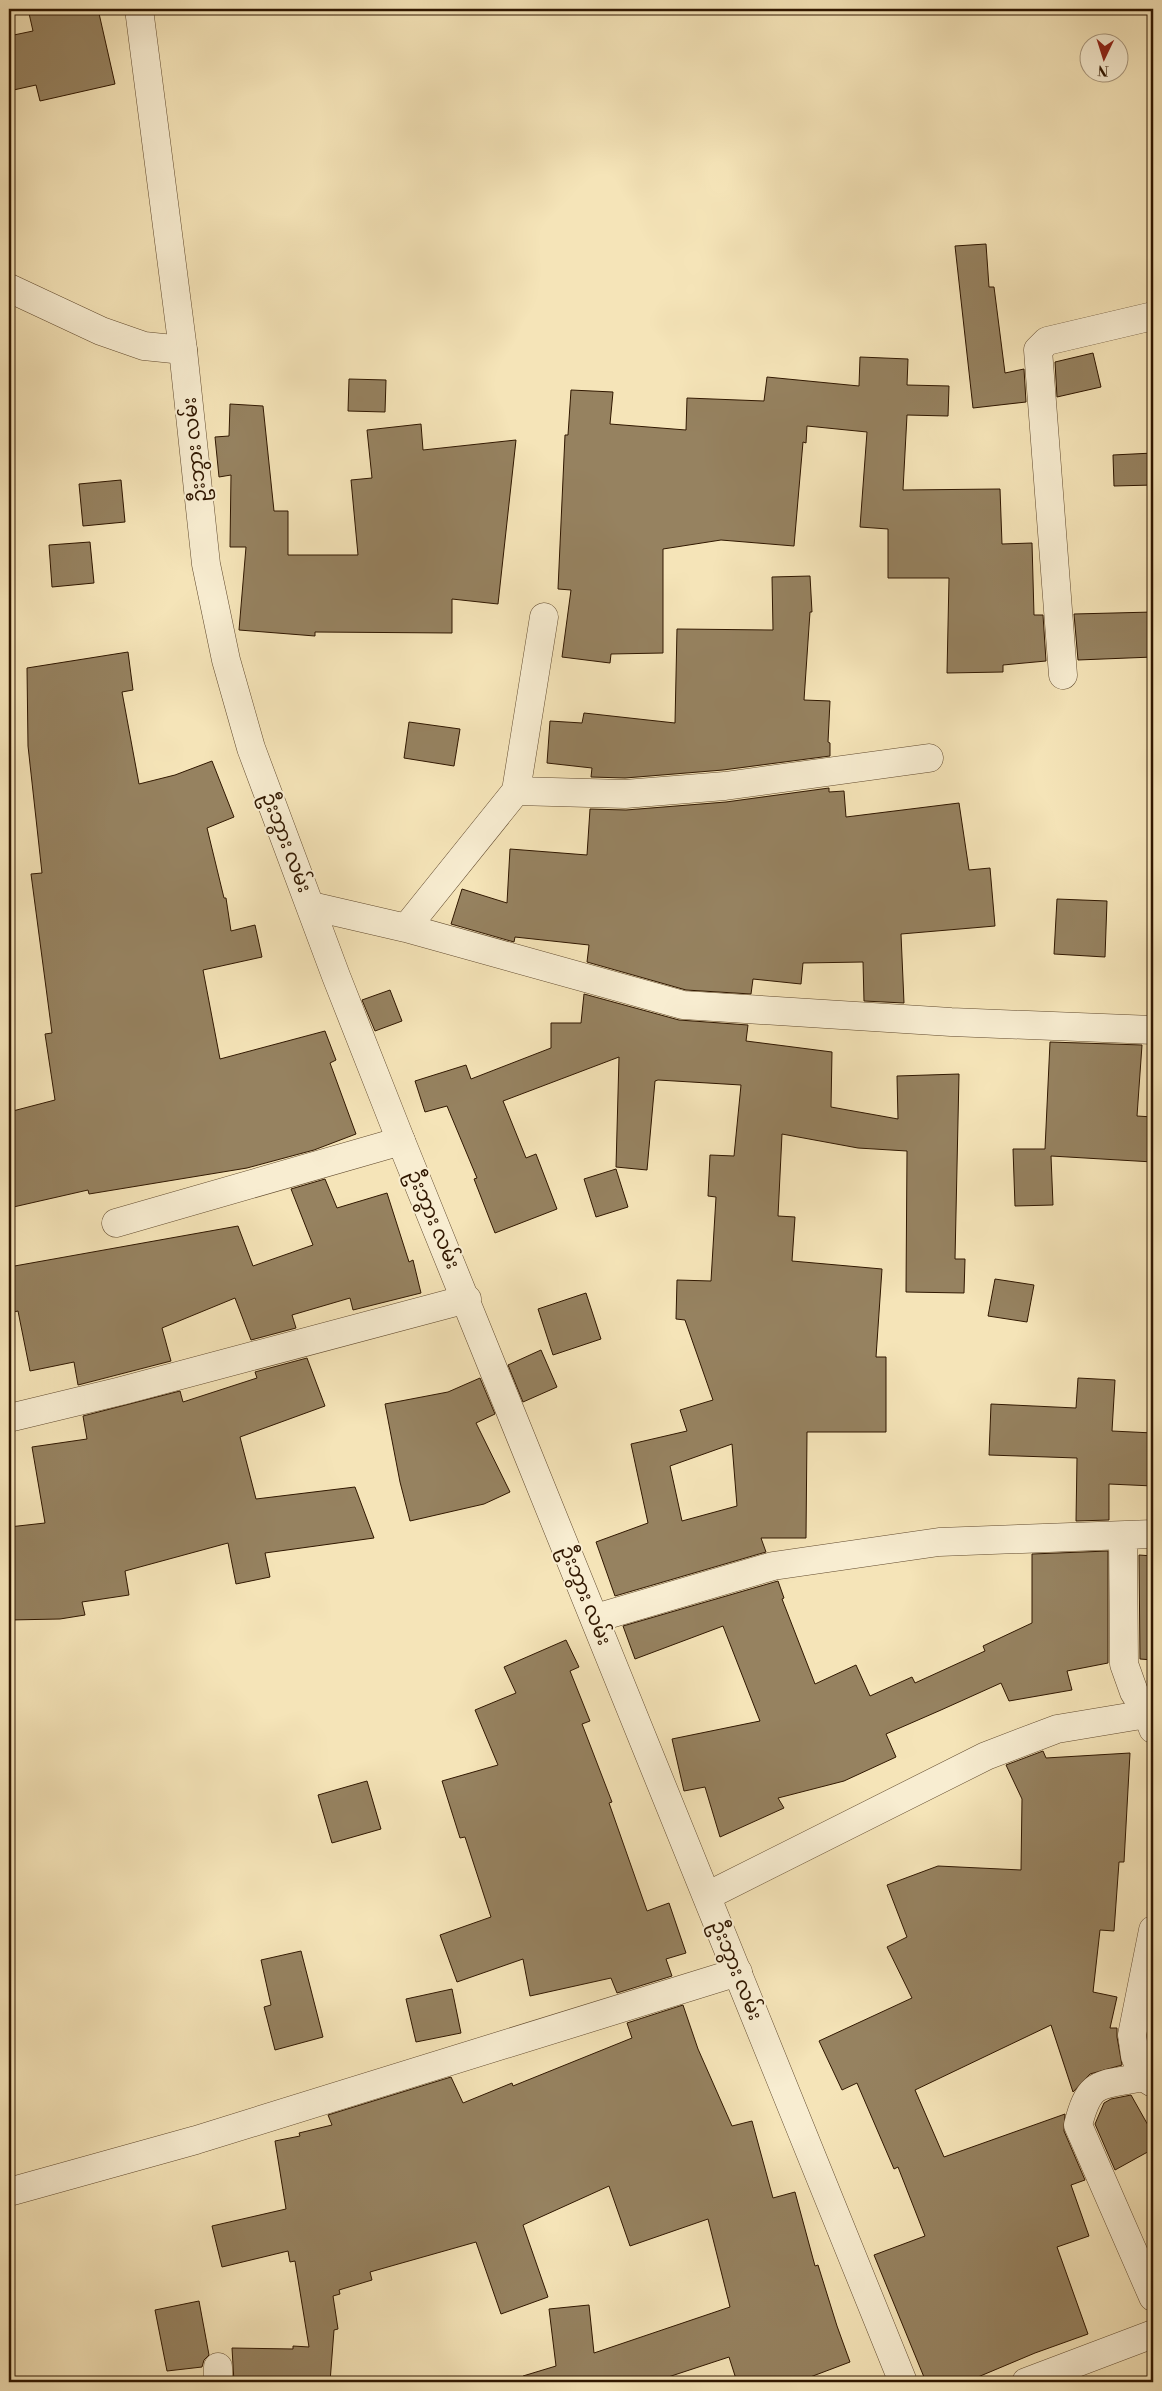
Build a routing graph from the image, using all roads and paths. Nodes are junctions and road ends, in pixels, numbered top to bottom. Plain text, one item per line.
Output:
1 (139, 9) edge
2 (9, 288) edge
3 (1153, 316) edge
4 (183, 350) junction
5 (544, 616) dead end
6 (1063, 675) dead end
7 (928, 758) dead end
8 (516, 791) junction
9 (311, 906) junction
10 (406, 928) junction
11 (1153, 1030) edge
12 (402, 1141) junction
13 (116, 1223) dead end
14 (467, 1299) junction
15 (9, 1418) edge
16 (1153, 1534) edge
17 (1122, 1536) junction
18 (596, 1618) junction
19 (1151, 1719) edge
20 (707, 1896) junction
21 (1153, 1930) edge
22 (738, 1972) junction
23 (1148, 2080) edge
24 (9, 2192) edge
25 (1153, 2297) edge
26 (1153, 2334) edge
27 (903, 2382) edge
28 (1026, 2382) edge

1 - 4 street, ဦးဘွား လမ်း
2 - 4 street
3 - 6 street
4 - 9 street, ဦးဘွား လမ်း
5 - 8 street
7 - 8 street
8 - 10 street
9 - 10 street
9 - 12 street, ဦးဘွား လမ်း
10 - 11 street
12 - 13 street
12 - 14 street, ဦးဘွား လမ်း
14 - 15 street
14 - 18 street, ဦးဘွား လမ်း
16 - 17 street
17 - 18 street
17 - 19 street
18 - 20 street, ဦးဘွား လမ်း
19 - 20 street
20 - 22 street, ဦးဘွား လမ်း
21 - 23 street
22 - 24 street
22 - 27 street, ဦးဘွား လမ်း
23 - 25 street
26 - 28 street

